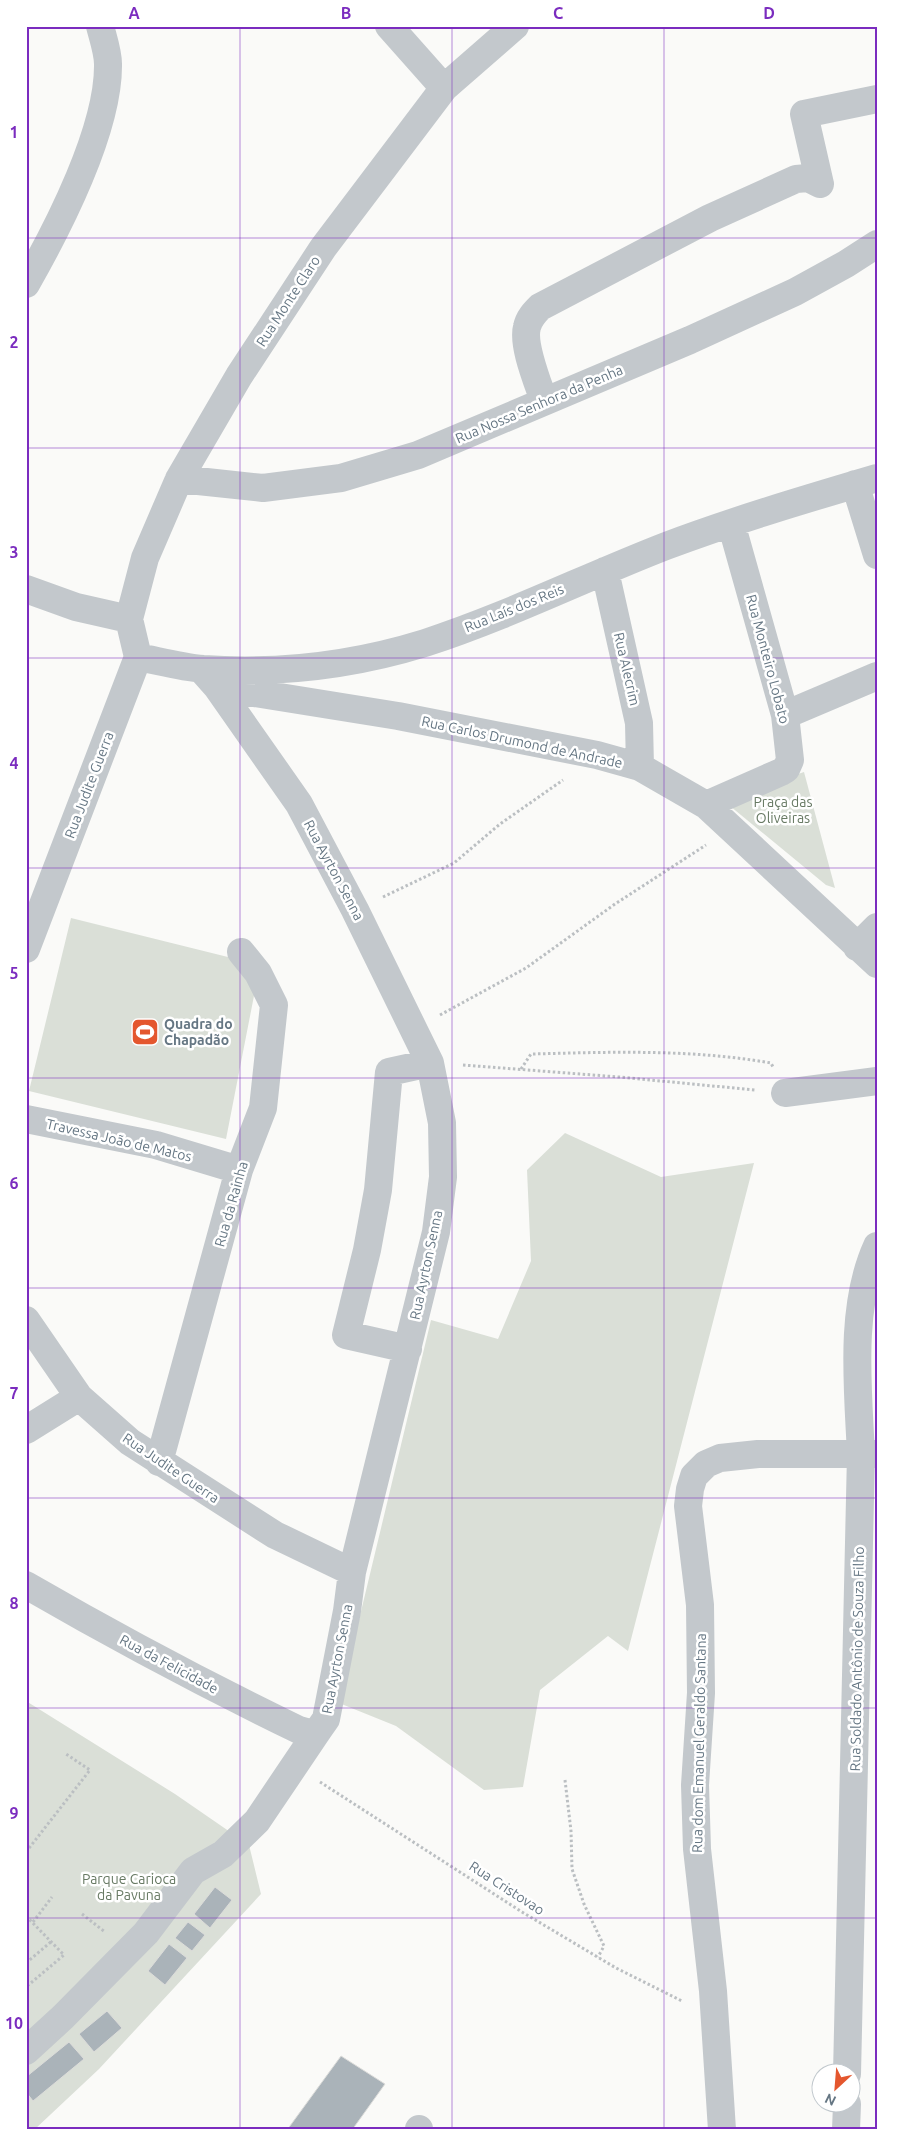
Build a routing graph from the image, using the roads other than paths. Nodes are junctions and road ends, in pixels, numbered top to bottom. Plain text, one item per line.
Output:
1 (100, 26) edge
2 (389, 26) edge
3 (514, 26) edge
4 (444, 88) junction
5 (877, 99) edge
6 (877, 244) edge
7 (26, 284) edge
8 (544, 401) junction
9 (179, 479) junction
10 (866, 481) edge
11 (731, 523) junction
12 (877, 555) edge
13 (605, 571) junction
14 (26, 590) edge
15 (129, 619) junction
16 (138, 657) junction
17 (877, 676) edge
18 (209, 678) junction
19 (785, 715) junction
20 (640, 767) junction
21 (706, 805) junction
22 (877, 928) edge
23 (26, 949) edge
24 (241, 952) dead end
25 (867, 955) edge
26 (430, 1063) junction
27 (877, 1081) edge
28 (785, 1093) road end
29 (26, 1119) edge
30 (240, 1170) junction
31 (875, 1253) edge
32 (26, 1320) edge
33 (408, 1349) junction
34 (79, 1397) junction
35 (26, 1430) edge
36 (869, 1454) edge
37 (159, 1462) junction
38 (352, 1572) junction
39 (26, 1585) edge
40 (317, 1732) junction
41 (26, 2051) edge
42 (847, 2064) edge
43 (846, 2114) edge
44 (722, 2130) edge
45 (846, 2130) edge

1 - 7 street
2 - 4 street
3 - 4 street, Rua Monte Claro
4 - 9 street, Rua Monte Claro
5 - 8 street
6 - 8 street, Rua Nossa Senhora da Penha
8 - 9 street, Rua Nossa Senhora da Penha
9 - 15 street, Rua Monte Claro
10 - 11 street, Rua Laís dos Reis
10 - 12 street
11 - 13 street, Rua Laís dos Reis
11 - 19 street, Rua Monteiro Lobato
13 - 18 street, Rua Laís dos Reis
13 - 20 street, Rua Alecrim
14 - 15 street
15 - 16 street
16 - 18 street, Rua Laís dos Reis
16 - 23 street, Rua Judite Guerra
17 - 19 street
18 - 20 street, Rua Carlos Drumond de Andrade
18 - 26 street, Rua Ayrton Senna
19 - 21 street, Rua Monteiro Lobato
20 - 21 street, Rua Carlos Drumond de Andrade
21 - 25 street, Rua Carlos Drumond de Andrade
22 - 25 street
24 - 30 street, Rua da Rainha
26 - 33 street, Rua Ayrton Senna
26 - 33 street
27 - 28 street
29 - 30 street, Travessa João de Matos
30 - 37 street, Rua da Rainha
31 - 36 street, Rua Soldado Antônio de Souza Filho
32 - 34 street, Rua Judite Guerra
33 - 38 street, Rua Ayrton Senna
34 - 35 street
34 - 37 street, Rua Judite Guerra
36 - 42 street, Rua Soldado Antônio de Souza Filho
36 - 44 street, Rua dom Emanuel Geraldo Santana
37 - 38 street, Rua Judite Guerra
38 - 40 street, Rua Ayrton Senna
39 - 40 street, Rua da Felicidade
40 - 41 street, Rua Ayrton Senna
43 - 45 street

